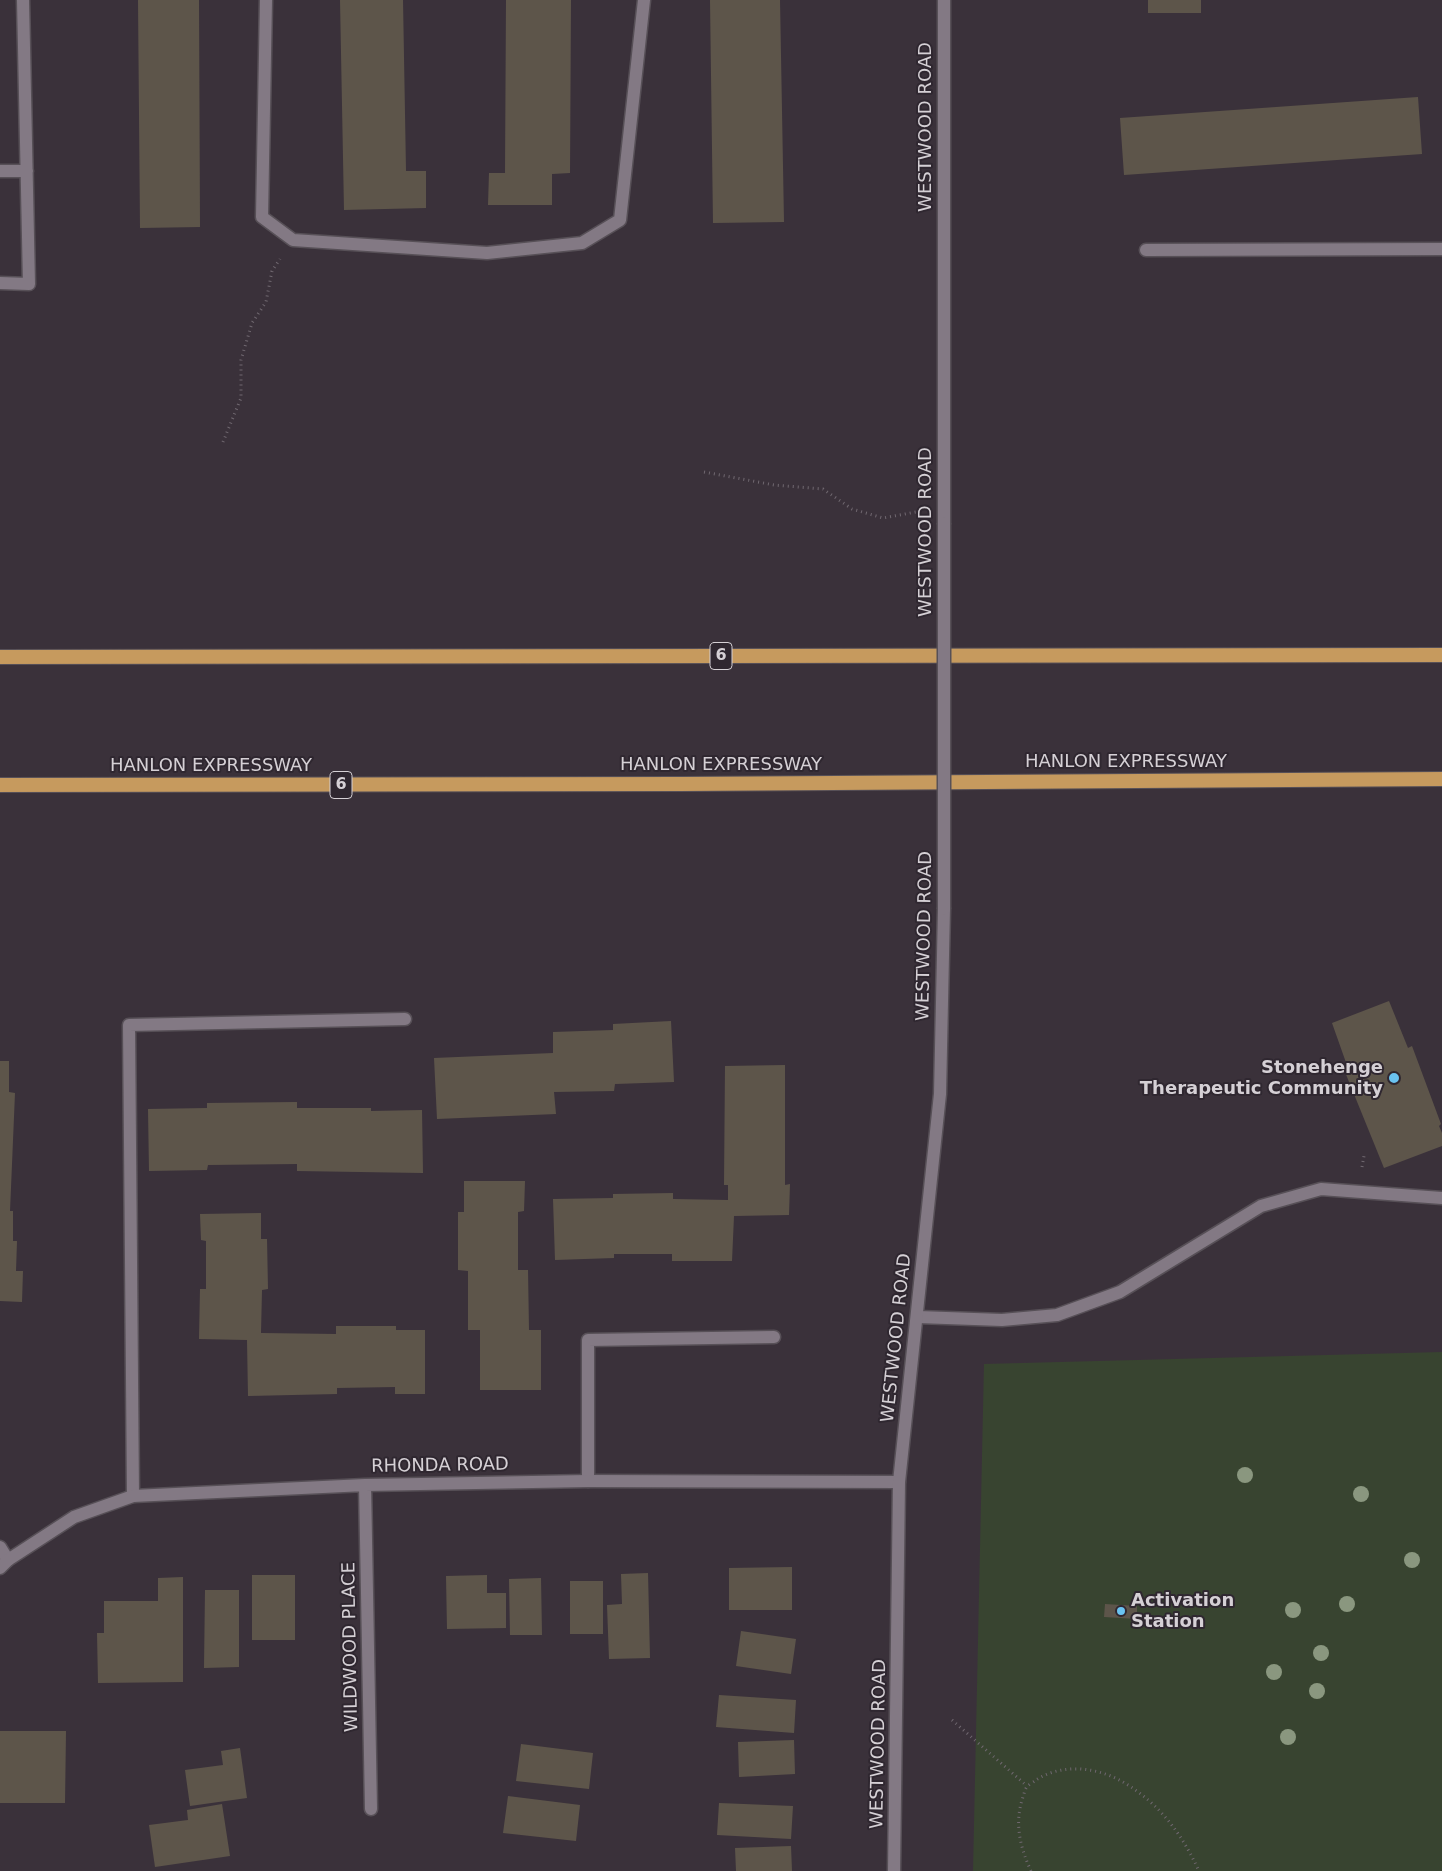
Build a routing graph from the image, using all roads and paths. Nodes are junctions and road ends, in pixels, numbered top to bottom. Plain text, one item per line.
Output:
1 (23, 0) edge
2 (266, 0) edge
3 (644, 0) edge
4 (944, 0) edge
5 (0, 171) edge
6 (27, 171) junction
7 (293, 240) junction
8 (1442, 249) edge
9 (1146, 250) dead end
10 (0, 283) edge
11 (223, 442) dead end
12 (704, 472) dead end
13 (916, 512) dead end
14 (1442, 655) edge
15 (0, 657) edge
16 (1442, 779) edge
17 (0, 785) edge
18 (405, 1019) dead end
19 (1442, 1198) edge
20 (918, 1317) junction
21 (774, 1337) dead end
22 (588, 1481) junction
23 (900, 1482) junction
24 (366, 1485) junction
25 (133, 1496) junction
26 (0, 1547) edge
27 (4, 1564) edge
28 (952, 1720) dead end
29 (1027, 1786) junction
30 (371, 1809) dead end
31 (894, 1871) edge
32 (1031, 1871) edge
33 (1199, 1871) edge

1 - 6 street
2 - 7 street
3 - 7 street
4 - 20 street, WESTWOOD ROAD, bridge
5 - 6 street
6 - 10 street
7 - 11 path
8 - 9 street
12 - 13 path
14 - 15 highway, 6
16 - 17 highway, HANLON EXPRESSWAY / 6
18 - 25 street
19 - 20 street
20 - 23 street, WESTWOOD ROAD
21 - 22 street
22 - 23 street, RHONDA ROAD
22 - 24 street, RHONDA ROAD
23 - 31 street, WESTWOOD ROAD
24 - 25 street, RHONDA ROAD
24 - 30 street, WILDWOOD PLACE
25 - 27 street, RHONDA ROAD
26 - 27 street
28 - 29 path
29 - 32 path
29 - 33 path

